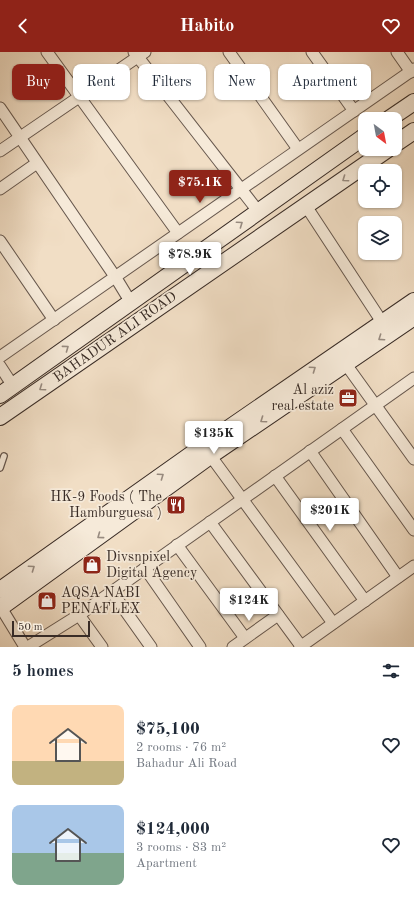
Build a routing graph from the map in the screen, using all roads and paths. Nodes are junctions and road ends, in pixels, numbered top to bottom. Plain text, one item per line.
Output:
1 (47, 52) edge
2 (229, 52) edge
3 (312, 52) edge
4 (397, 52) edge
5 (139, 54) edge
6 (125, 64) edge
7 (412, 70) edge
8 (73, 87) edge
9 (74, 100) edge
10 (83, 100) edge
11 (414, 102) edge
12 (0, 108) edge
13 (354, 111) junction
14 (399, 112) edge
15 (414, 131) edge
16 (20, 138) junction
17 (402, 139) edge
18 (358, 141) edge
19 (298, 149) junction
20 (0, 152) edge
21 (378, 156) edge
22 (37, 163) junction
23 (0, 189) edge
24 (241, 189) junction
25 (306, 206) junction
26 (258, 211) junction
27 (178, 233) junction
28 (0, 241) edge
29 (116, 278) junction
30 (414, 301) edge
31 (130, 302) junction
32 (414, 317) edge
33 (54, 320) junction
34 (382, 322) junction
35 (0, 358) edge
36 (344, 363) junction
37 (0, 366) edge
38 (411, 380) edge
39 (13, 386) junction
40 (414, 392) edge
41 (0, 395) edge
42 (374, 406) junction
43 (0, 417) edge
44 (342, 429) junction
45 (206, 451) junction
46 (310, 451) junction
47 (4, 456) dead end
48 (414, 460) edge
49 (0, 468) edge
50 (275, 476) junction
51 (243, 499) junction
52 (210, 522) junction
53 (414, 530) edge
54 (177, 545) junction
55 (414, 566) edge
56 (145, 568) junction
57 (398, 578) junction
58 (0, 590) edge
59 (112, 592) junction
60 (365, 601) junction
61 (0, 607) edge
62 (79, 615) junction
63 (278, 615) junction
64 (333, 623) junction
65 (245, 638) junction
66 (25, 647) edge
67 (28, 647) edge
68 (102, 647) edge
69 (151, 647) edge
70 (200, 647) edge
71 (233, 647) edge
72 (300, 647) edge

1 - 8 street
2 - 19 street
3 - 13 street
4 - 7 street
5 - 6 street
5 - 24 street
7 - 13 street
9 - 16 street
10 - 27 street
11 - 14 street
12 - 16 street
13 - 19 street
15 - 17 street
16 - 20 street
16 - 22 street
18 - 26 street, BAHADUR ALI ROAD
19 - 24 street
21 -> 25 street, BAHADUR ALI ROAD
22 - 23 street
22 - 29 street
24 - 26 street
24 - 27 street
25 - 34 street
25 -> 43 street, BAHADUR ALI ROAD
31 -> 26 street, BAHADUR ALI ROAD
27 - 29 street
28 - 33 street
29 - 31 street
29 - 33 street
30 - 34 street
39 -> 31 street, BAHADUR ALI ROAD
32 -> 36 street
33 - 35 street
45 -> 34 street
36 - 42 street
36 -> 45 street
37 - 39 street
38 - 40 street
38 - 42 street
39 - 41 street, BAHADUR ALI ROAD
42 - 44 street
42 - 48 street
44 - 46 street
44 - 53 street
45 - 51 street
58 -> 45 street
45 -> 61 street
46 - 50 street
46 - 57 street
47 - 49 lane
50 - 51 street
50 - 60 street
51 - 52 street
51 - 64 street
52 - 54 street
52 - 63 street
54 - 56 street
54 - 65 street
55 - 57 street
56 - 59 street
56 - 70 street
57 - 60 street
59 - 62 street
59 - 69 street
60 - 64 street
61 - 66 street
62 - 67 street
62 - 68 street
63 - 65 street
63 - 72 street
64 - 72 street
65 - 71 street

